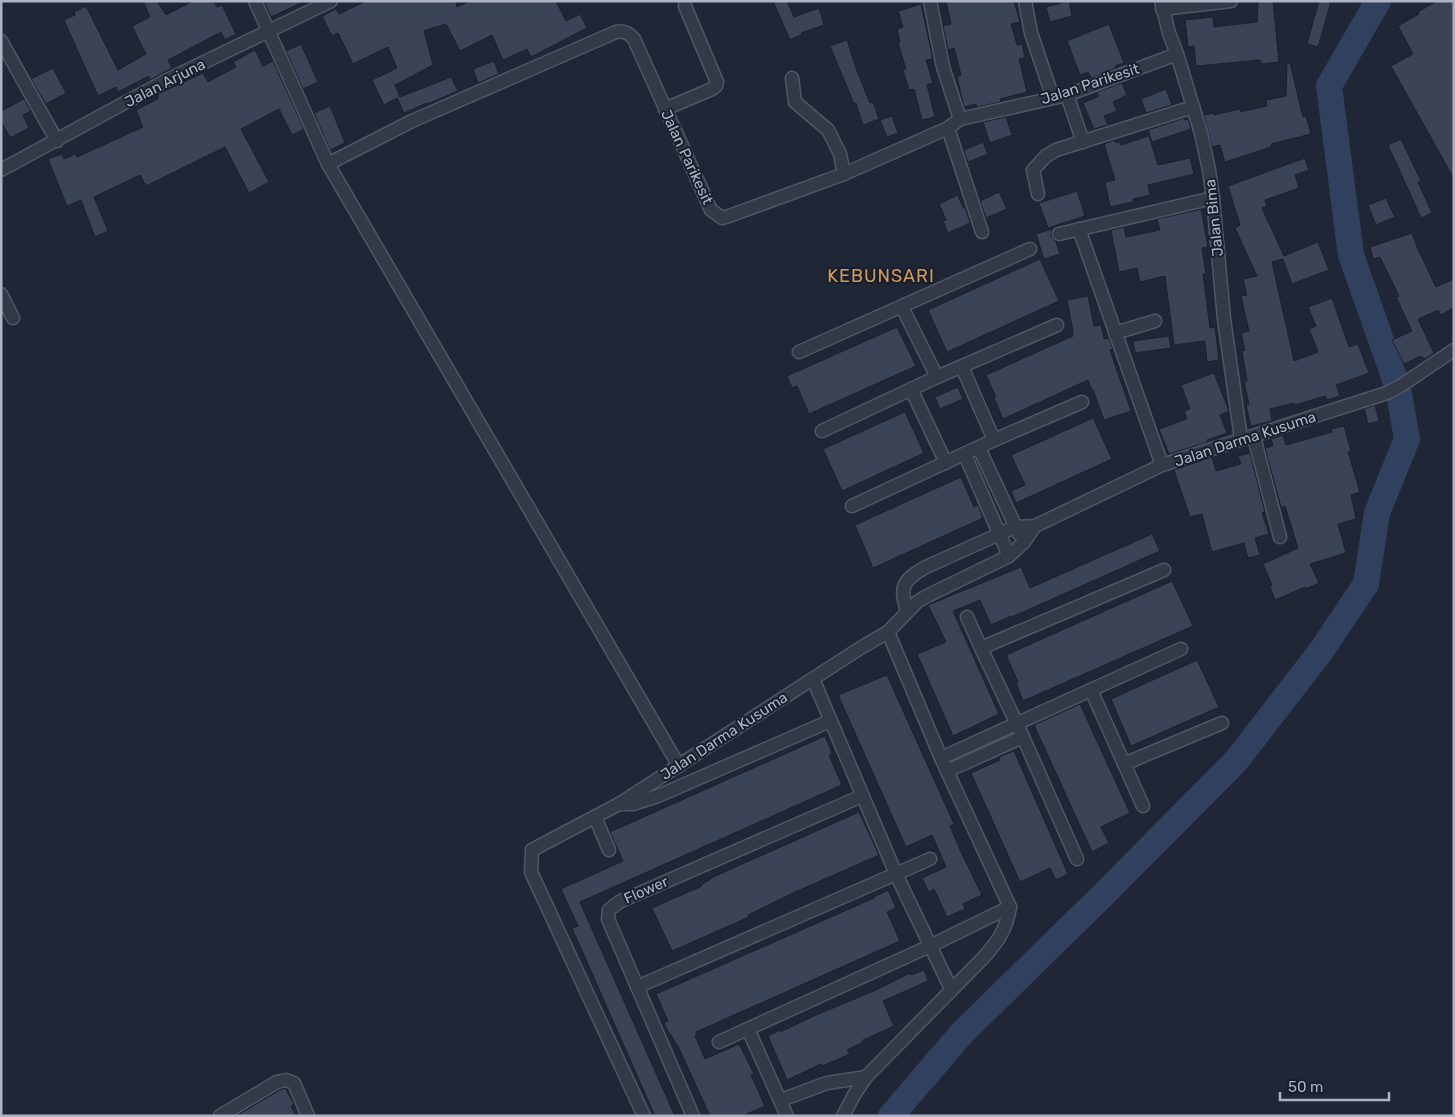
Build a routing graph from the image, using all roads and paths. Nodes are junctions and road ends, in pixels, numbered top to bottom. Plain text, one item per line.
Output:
1 (255, 1) edge
2 (331, 1) edge
3 (930, 1) edge
4 (1026, 1) edge
5 (1231, 1) edge
6 (1162, 5) edge
7 (685, 6) dead end
8 (269, 32) junction
9 (1, 41) edge
10 (1177, 54) junction
11 (792, 78) dead end
12 (1067, 95) junction
13 (1053, 98) junction
14 (1194, 107) junction
15 (665, 109) junction
16 (960, 119) junction
17 (948, 128) junction
18 (57, 141) junction
19 (1083, 142) junction
20 (328, 164) junction
21 (1, 170) edge
22 (844, 174) junction
23 (1038, 194) dead end
24 (1213, 198) junction
25 (1079, 229) junction
26 (982, 232) dead end
27 (1059, 234) dead end
28 (1030, 249) dead end
29 (1, 294) edge
30 (902, 306) junction
31 (13, 318) dead end
32 (1155, 321) dead end
33 (1057, 325) dead end
34 (1115, 333) junction
35 (1454, 350) edge
36 (799, 352) dead end
37 (962, 366) junction
38 (937, 376) junction
39 (912, 388) junction
40 (1082, 402) dead end
41 (822, 431) dead end
42 (1247, 438) junction
43 (994, 440) junction
44 (979, 448) junction
45 (964, 455) junction
46 (946, 463) junction
47 (1162, 465) junction
48 (852, 506) dead end
49 (1035, 526) junction
50 (1015, 527) junction
51 (1000, 535) junction
52 (1280, 536) dead end
53 (1024, 542) junction
54 (1010, 556) junction
55 (1164, 570) dead end
56 (908, 611) junction
57 (967, 616) dead end
58 (888, 632) junction
59 (981, 648) junction
60 (1181, 649) dead end
61 (813, 679) junction
62 (1091, 690) junction
63 (830, 720) junction
64 (1222, 723) dead end
65 (1016, 724) junction
66 (1023, 737) junction
67 (940, 758) junction
68 (1124, 764) junction
69 (679, 766) junction
70 (947, 771) junction
71 (862, 796) junction
72 (619, 804) junction
73 (1142, 806) dead end
74 (595, 817) junction
75 (609, 850) dead end
76 (930, 859) dead end
77 (1077, 859) dead end
78 (896, 874) junction
79 (1010, 907) junction
80 (930, 946) junction
81 (637, 987) junction
82 (952, 989) junction
83 (748, 1029) junction
84 (719, 1042) dead end
85 (866, 1077) junction
86 (781, 1100) junction
87 (220, 1116) edge
88 (308, 1116) edge
89 (644, 1116) edge
90 (693, 1116) edge
91 (787, 1116) edge
92 (843, 1116) edge

1 - 8 street
2 - 8 street, Jalan Arjuna
3 - 16 street
4 - 13 street
5 - 6 street
6 - 10 street, Jalan Bima
7 - 15 street
8 - 18 street, Jalan Arjuna
8 - 20 street
9 - 18 street
10 - 12 street, Jalan Parikesit
10 - 14 street, Jalan Bima
11 - 22 street
12 - 13 street, Jalan Parikesit
12 - 19 street
13 - 16 street, Jalan Parikesit
14 - 19 street
14 - 24 street, Jalan Bima
15 - 20 street, Jalan Parikesit
15 - 22 street, Jalan Parikesit
16 - 17 street, Jalan Parikesit
17 - 22 street, Jalan Parikesit
17 - 26 street
18 - 21 street, Jalan Arjuna
19 - 23 street
20 - 69 street
24 - 25 street
24 - 42 street, Jalan Bima
25 - 27 street
25 - 34 street
28 - 30 street
29 - 31 street
30 - 36 street
30 - 38 street
32 - 34 street
33 - 37 street
34 - 47 street
35 - 42 street, Jalan Darma Kusuma
37 - 38 street
37 - 43 street
38 - 39 street
39 - 41 street
39 - 46 street
40 - 43 street
42 - 47 street, Jalan Darma Kusuma
42 - 52 street, Jalan Bima
43 - 44 street
44 - 45 street
44 - 50 street
45 - 46 street
45 - 51 street
46 - 48 street
47 - 49 street, Jalan Darma Kusuma
49 - 50 street, Jalan Darma Kusuma
49 - 53 street, Jalan Darma Kusuma
50 - 51 street, Jalan Darma Kusuma
50 - 53 street
51 - 54 street
51 - 56 street, Jalan Darma Kusuma
53 - 54 street, Jalan Darma Kusuma
54 - 56 street, Jalan Darma Kusuma
55 - 59 street
56 - 58 street, Jalan Darma Kusuma
57 - 59 street
58 - 61 street, Jalan Darma Kusuma
58 - 67 street
59 - 65 street
60 - 62 street
61 - 63 street
61 - 69 street, Jalan Darma Kusuma
62 - 65 street
62 - 68 street
63 - 71 street
63 - 72 street
64 - 68 street
65 - 66 street
65 - 67 street
66 - 70 street
66 - 77 street
67 - 70 street
68 - 73 street
69 - 72 street, Jalan Darma Kusuma
70 - 79 street
71 - 78 street
71 - 81 street, Flower
72 - 74 street, Jalan Darma Kusuma
74 - 75 street
74 - 89 street, Jalan Darma Kusuma
76 - 78 street
78 - 80 street
78 - 81 street
79 - 80 street
79 - 82 street
80 - 82 street
80 - 83 street
81 - 90 street, Flower
82 - 85 street
83 - 84 street
83 - 86 street
85 - 86 street
85 - 92 street
86 - 91 street
87 - 88 street

